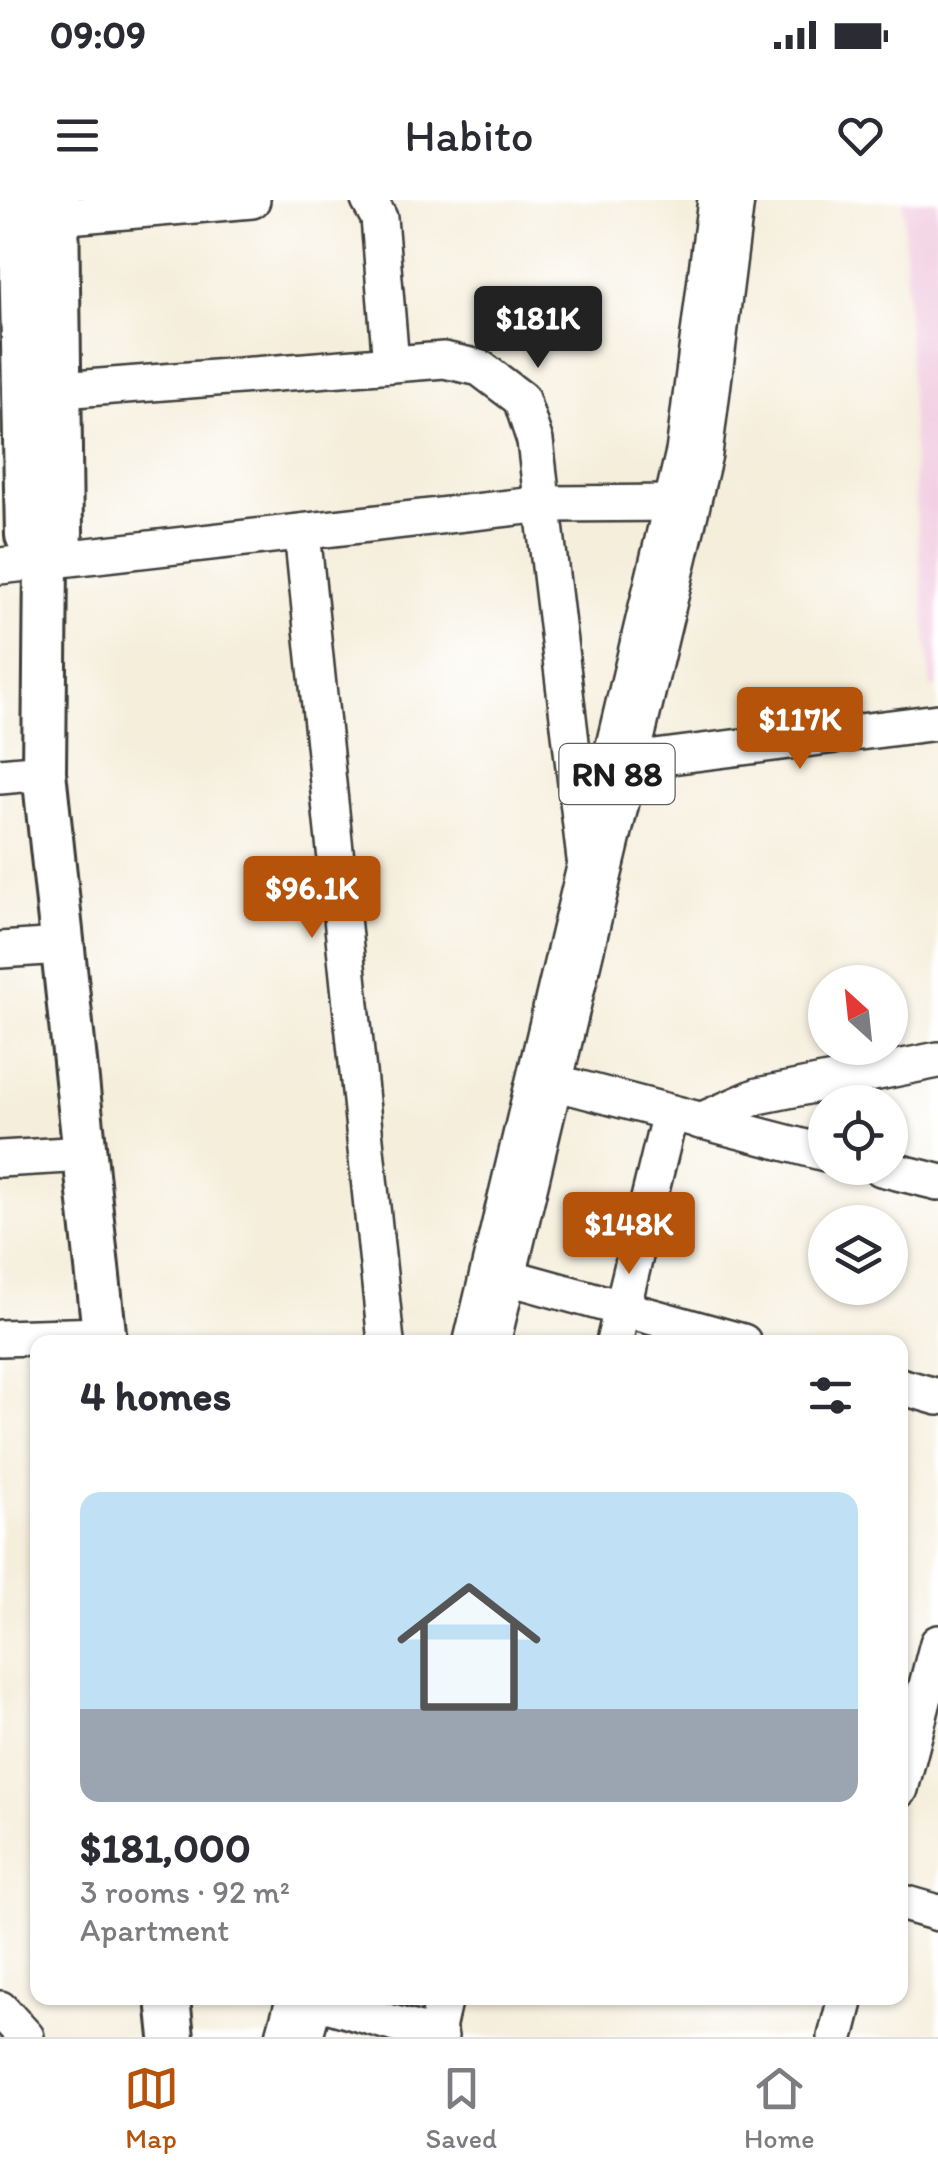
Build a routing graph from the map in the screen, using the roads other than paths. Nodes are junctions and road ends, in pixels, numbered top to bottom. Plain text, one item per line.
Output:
1 (252, 200) edge
2 (370, 200) edge
3 (726, 200) edge
4 (755, 200) edge
5 (39, 210) edge
6 (391, 364) junction
7 (41, 392) junction
8 (13, 498) edge
9 (682, 503) junction
10 (545, 504) junction
11 (302, 532) junction
12 (46, 560) junction
13 (0, 566) edge
14 (938, 722) edge
15 (655, 758) junction
16 (44, 772) junction
17 (0, 776) edge
18 (589, 894) junction
19 (62, 946) junction
20 (0, 950) edge
21 (938, 1060) edge
22 (573, 1087) junction
23 (685, 1117) junction
24 (808, 1149) edge
25 (85, 1154) junction
26 (0, 1159) edge
27 (908, 1175) edge
28 (938, 1182) edge
29 (512, 1278) junction
30 (618, 1326) edge
31 (104, 1335) edge
32 (385, 1335) edge
33 (485, 1335) edge
34 (512, 1335) edge
35 (688, 1335) edge
36 (0, 1338) edge
37 (30, 1338) edge
38 (908, 1388) edge
39 (938, 1397) edge
40 (938, 1643) edge
41 (922, 1684) edge
42 (908, 1751) edge
43 (908, 1904) edge
44 (938, 1912) edge
45 (169, 2005) edge
46 (443, 2005) edge
47 (844, 2005) edge
48 (0, 2009) edge
49 (316, 2012) edge
50 (436, 2036) edge
51 (26, 2037) edge
52 (172, 2037) edge
53 (836, 2037) edge

1 - 5 street
2 - 6 street
3 - 9 main road, RN 88
4 - 15 main road, RN 88
5 - 7 street
6 - 7 street
6 - 10 street
7 - 8 street
7 - 12 street
8 - 12 street
9 - 10 street
9 - 18 main road, RN 88
10 - 11 street
10 - 18 street
11 - 12 street
11 - 32 street
12 - 13 street
12 - 16 street
14 - 15 street
15 - 22 main road, RN 88
16 - 17 street
16 - 19 street
18 - 29 main road, RN 88
19 - 20 street
19 - 25 street
21 - 23 street
22 - 23 street
22 - 29 main road, RN 88
23 - 24 street
23 - 30 street
25 - 26 street
25 - 31 street
27 - 28 street
29 - 30 street
29 - 33 main road, RN 88
29 - 34 main road, RN 88
30 - 35 street
36 - 37 street
38 - 39 street
40 - 41 street
41 - 42 street
43 - 44 street
45 - 52 street
46 - 50 street
47 - 53 street
48 - 51 street
49 - 50 street

